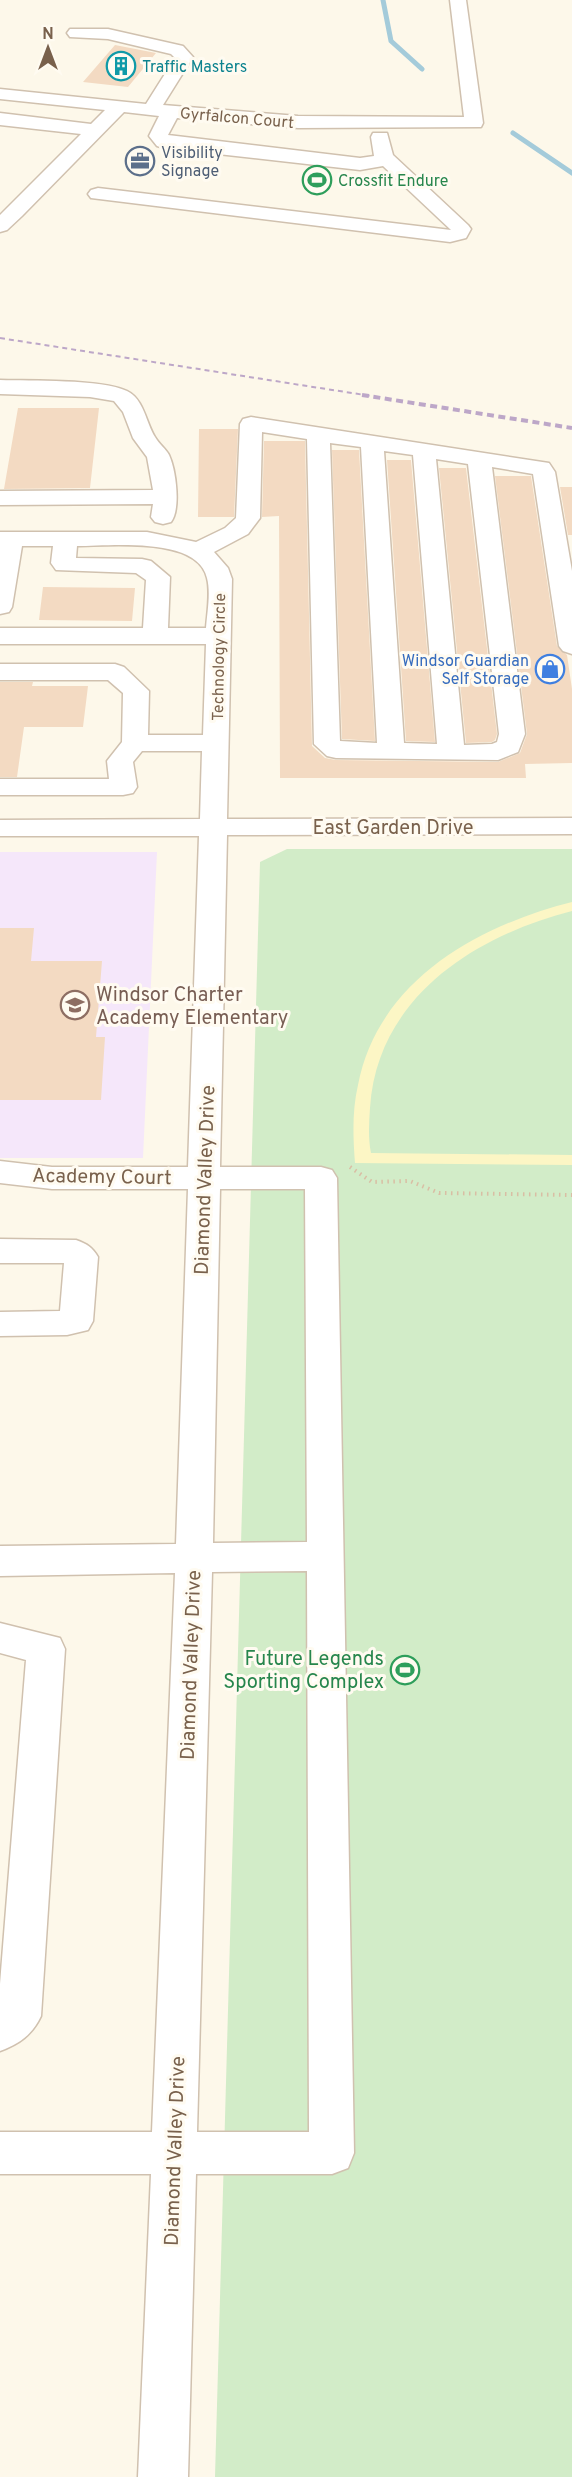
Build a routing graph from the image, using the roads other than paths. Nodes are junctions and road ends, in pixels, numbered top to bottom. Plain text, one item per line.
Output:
1 (458, 0) edge
2 (76, 33) dead end
3 (0, 94) edge
4 (120, 106) junction
5 (152, 109) junction
6 (171, 111) junction
7 (0, 119) edge
8 (377, 123) junction
9 (95, 130) junction
10 (384, 157) junction
11 (98, 194) dead end
12 (0, 225) edge
13 (0, 387) edge
14 (318, 434) junction
15 (372, 442) junction
16 (424, 450) junction
17 (479, 458) junction
18 (165, 497) junction
19 (0, 498) edge
20 (6, 539) edge
21 (66, 539) junction
22 (160, 540) junction
23 (564, 541) edge
24 (197, 550) junction
25 (566, 565) edge
26 (3, 568) edge
27 (568, 590) edge
28 (0, 607) edge
29 (571, 631) edge
30 (0, 636) edge
31 (155, 636) junction
32 (219, 636) junction
33 (0, 672) edge
34 (135, 743) junction
35 (216, 743) junction
36 (391, 752) junction
37 (452, 753) junction
38 (0, 787) edge
39 (572, 826) edge
40 (0, 828) edge
41 (214, 841) junction
42 (0, 1172) edge
43 (204, 1178) junction
44 (0, 1251) edge
45 (0, 1324) edge
46 (324, 1556) junction
47 (193, 1558) junction
48 (0, 1561) edge
49 (0, 1638) edge
50 (0, 2031) edge
51 (0, 2153) edge
52 (174, 2154) junction
53 (164, 2477) edge

1 - 8 street, Gyrfalcon Court
2 - 5 street
3 - 4 street, Gyrfalcon Court
4 - 5 street, Gyrfalcon Court
4 - 9 street
5 - 6 street, Gyrfalcon Court
6 - 8 street, Gyrfalcon Court
6 - 10 street
7 - 9 street
8 - 10 street
9 - 12 street
10 - 11 street
13 - 18 street
14 - 15 street
14 - 24 street
14 - 36 street
15 - 16 street
15 - 36 street
16 - 17 street
16 - 37 street
17 - 23 street
17 - 37 street
18 - 19 street
18 - 22 street
20 - 21 street, Technology Circle
20 - 26 street
21 - 22 street, Technology Circle
21 - 31 street
22 - 24 street, Technology Circle
23 - 25 street
24 - 32 street, Technology Circle
25 - 27 street
26 - 28 street
27 - 29 street
30 - 31 street
31 - 32 street
32 - 35 street, Technology Circle
33 - 34 street
34 - 35 street
34 - 38 street
35 - 41 street, Technology Circle
36 - 37 street
39 - 41 street, East Garden Drive
40 - 41 street, East Garden Drive
41 - 43 street, Diamond Valley Drive
42 - 43 street, Academy Court
43 - 46 street, Academy Court
43 - 47 street, Diamond Valley Drive
44 - 45 street
46 - 47 street
46 - 52 street
47 - 48 street
47 - 52 street, Diamond Valley Drive
49 - 50 street
51 - 52 street
52 - 53 street, Diamond Valley Drive

